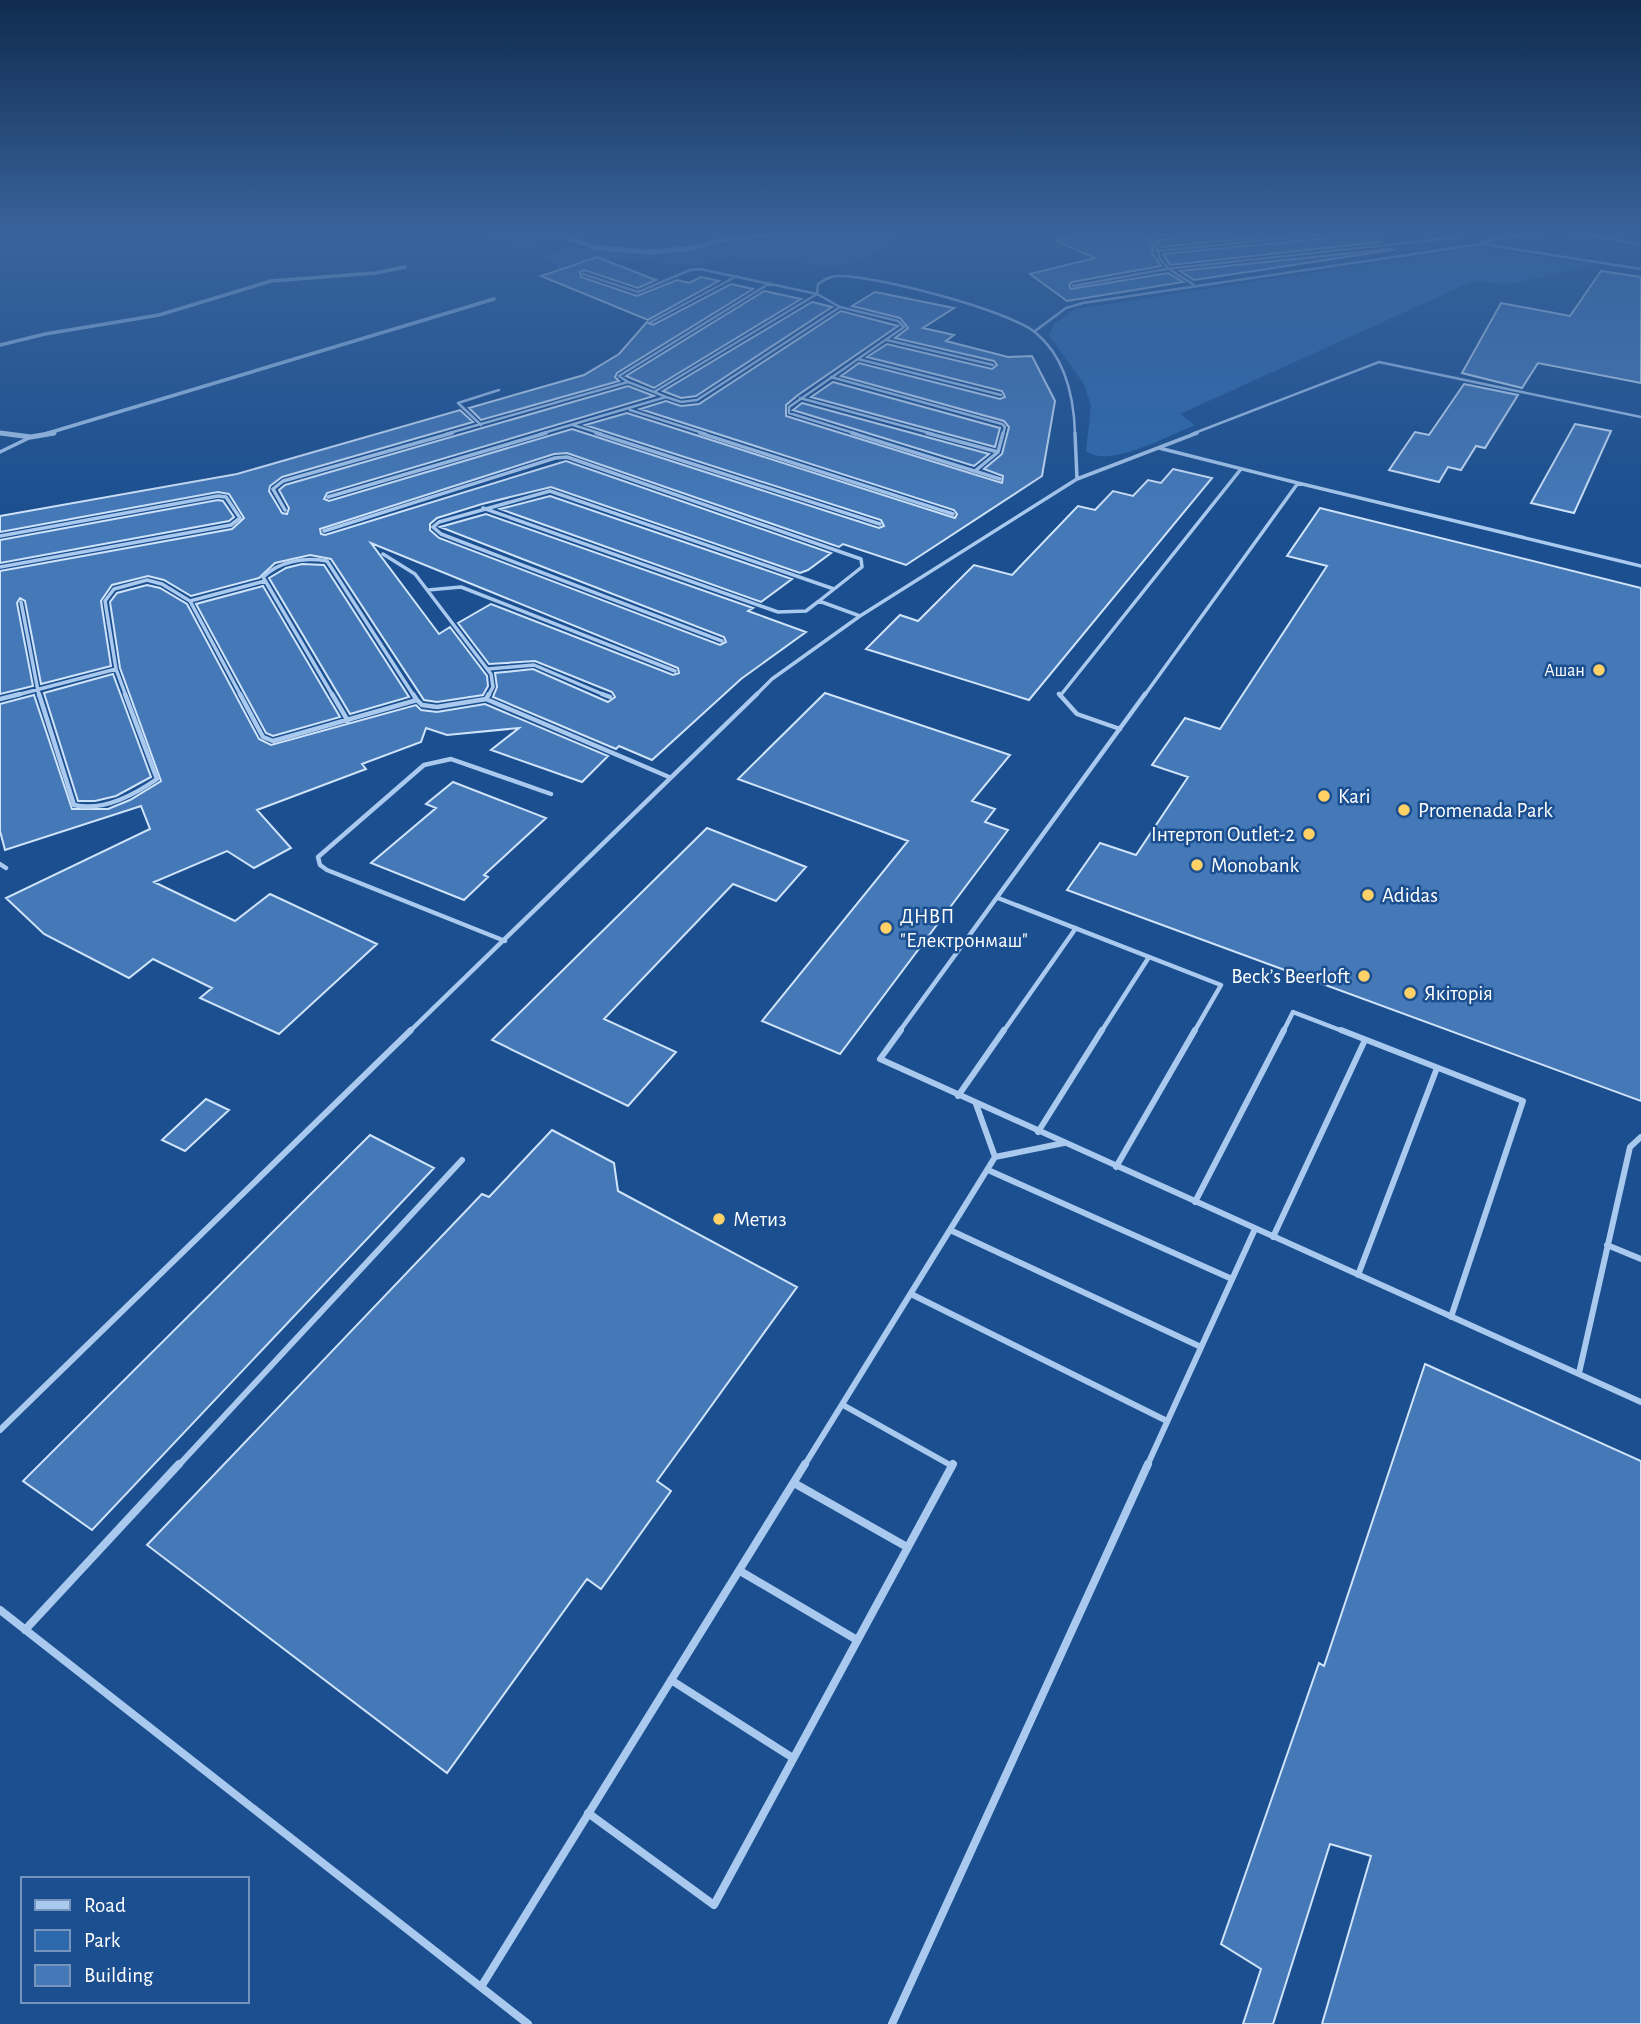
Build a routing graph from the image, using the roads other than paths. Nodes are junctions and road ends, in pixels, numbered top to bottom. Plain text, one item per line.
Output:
1 (88, 325) edge
2 (408, 325) edge
3 (701, 325) edge
4 (765, 325) edge
5 (812, 325) edge
6 (903, 325) edge
7 (1021, 325) edge
8 (1042, 325) edge
9 (1035, 331) junction
10 (887, 339) junction
11 (0, 345) edge
12 (858, 359) junction
13 (993, 365) dead end
14 (831, 377) junction
15 (628, 382) junction
16 (499, 390) dead end
17 (654, 392) junction
18 (1001, 395) dead end
19 (666, 397) junction
20 (800, 398) junction
21 (628, 409) junction
22 (1641, 417) edge
23 (481, 425) junction
24 (573, 425) junction
25 (0, 433) edge
26 (32, 437) junction
27 (1158, 448) junction
28 (0, 452) edge
29 (998, 452) junction
30 (1241, 469) junction
31 (975, 471) junction
32 (999, 479) dead end
33 (1077, 479) junction
34 (1298, 483) junction
35 (328, 497) dead end
36 (483, 508) junction
37 (285, 510) dead end
38 (953, 514) dead end
39 (880, 524) dead end
40 (324, 531) dead end
41 (0, 536) edge
42 (383, 554) dead end
43 (1641, 566) edge
44 (0, 567) edge
45 (265, 581) junction
46 (834, 589) junction
47 (428, 590) junction
48 (190, 601) junction
49 (819, 601) junction
50 (21, 602) dead end
51 (860, 616) junction
52 (722, 640) dead end
53 (116, 669) junction
54 (488, 669) junction
55 (675, 671) dead end
56 (35, 690) junction
57 (610, 697) dead end
58 (0, 699) edge
59 (486, 699) junction
60 (417, 700) junction
61 (348, 721) junction
62 (1120, 729) junction
63 (670, 777) junction
64 (551, 794) dead end
65 (0, 864) edge
66 (6, 868) dead end
67 (998, 898) junction
68 (1076, 928) junction
69 (505, 941) junction
70 (1149, 957) junction
71 (1365, 1040) junction
72 (1437, 1068) junction
73 (958, 1096) junction
74 (976, 1104) junction
75 (1038, 1132) junction
76 (1641, 1138) edge
77 (1064, 1143) junction
78 (995, 1157) junction
79 (462, 1160) dead end
80 (1116, 1167) junction
81 (988, 1170) junction
82 (1195, 1202) junction
83 (1255, 1229) junction
84 (950, 1230) junction
85 (1273, 1237) junction
86 (1607, 1245) junction
87 (1641, 1259) edge
88 (1358, 1275) junction
89 (1232, 1279) junction
90 (911, 1294) junction
91 (1451, 1317) junction
92 (1201, 1347) junction
93 (1579, 1373) junction
94 (1641, 1402) edge
95 (843, 1405) junction
96 (1167, 1420) junction
97 (0, 1430) edge
98 (793, 1483) junction
99 (907, 1547) junction
100 (740, 1571) junction
101 (0, 1610) edge
102 (25, 1630) junction
103 (857, 1640) junction
104 (671, 1680) junction
105 (793, 1758) junction
106 (588, 1813) junction
107 (481, 1987) junction
108 (528, 2024) edge
109 (892, 2024) edge

1 - 11 street
2 - 26 street
3 - 15 lane
4 - 17 lane
5 - 19 lane
6 - 10 lane
7 - 9 lane
8 - 9 lane
9 - 33 lane
10 - 12 lane
10 - 13 lane
12 - 14 lane
12 - 18 lane
14 - 20 lane
14 - 29 lane
15 - 17 lane
15 - 23 lane
16 - 23 lane
17 - 19 lane
19 - 21 lane
20 - 29 lane
20 - 31 lane
21 - 24 lane
21 - 38 lane
22 - 27 lane
23 - 37 lane
24 - 35 lane
24 - 39 lane
25 - 26 street
26 - 28 lane
27 - 30 lane
27 - 33 lane
29 - 31 lane
30 - 34 lane
30 - 62 lane
31 - 32 lane
33 - 51 lane
34 - 43 lane
34 - 62 lane
36 - 46 lane
36 - 49 lane
36 - 52 lane
40 - 46 lane
41 - 44 lane
42 - 47 lane
45 - 48 lane
45 - 60 lane
45 - 61 lane
46 - 49 lane
47 - 54 lane
47 - 55 lane
48 - 53 lane
48 - 61 lane
49 - 51 lane
50 - 56 lane
51 - 63 lane
53 - 56 lane
53 - 56 lane
54 - 57 lane
54 - 59 lane
56 - 58 lane
59 - 60 lane
59 - 63 lane
60 - 61 lane
62 - 67 lane
63 - 69 lane
64 - 69 lane
65 - 66 lane
67 - 68 lane
67 - 73 lane
68 - 70 lane
68 - 73 lane
69 - 97 lane
70 - 75 lane
70 - 80 lane
71 - 72 lane
71 - 82 lane
71 - 85 lane
72 - 88 lane
72 - 91 lane
73 - 74 lane
74 - 75 lane
74 - 78 lane
75 - 77 lane
76 - 86 lane
77 - 78 lane
77 - 80 lane
78 - 81 lane
79 - 102 lane
80 - 82 lane
81 - 84 lane
81 - 89 lane
82 - 83 lane
83 - 85 lane
83 - 89 lane
84 - 90 lane
84 - 92 lane
85 - 88 lane
86 - 87 lane
86 - 93 lane
88 - 91 lane
89 - 92 lane
90 - 95 lane
90 - 96 lane
91 - 93 lane
92 - 96 lane
93 - 94 lane
95 - 98 lane
95 - 99 lane
96 - 109 lane
98 - 99 lane
98 - 100 lane
99 - 103 lane
100 - 103 lane
100 - 104 lane
101 - 102 lane
102 - 107 lane
103 - 105 lane
104 - 105 lane
104 - 106 lane
105 - 106 lane
106 - 107 lane
107 - 108 lane

